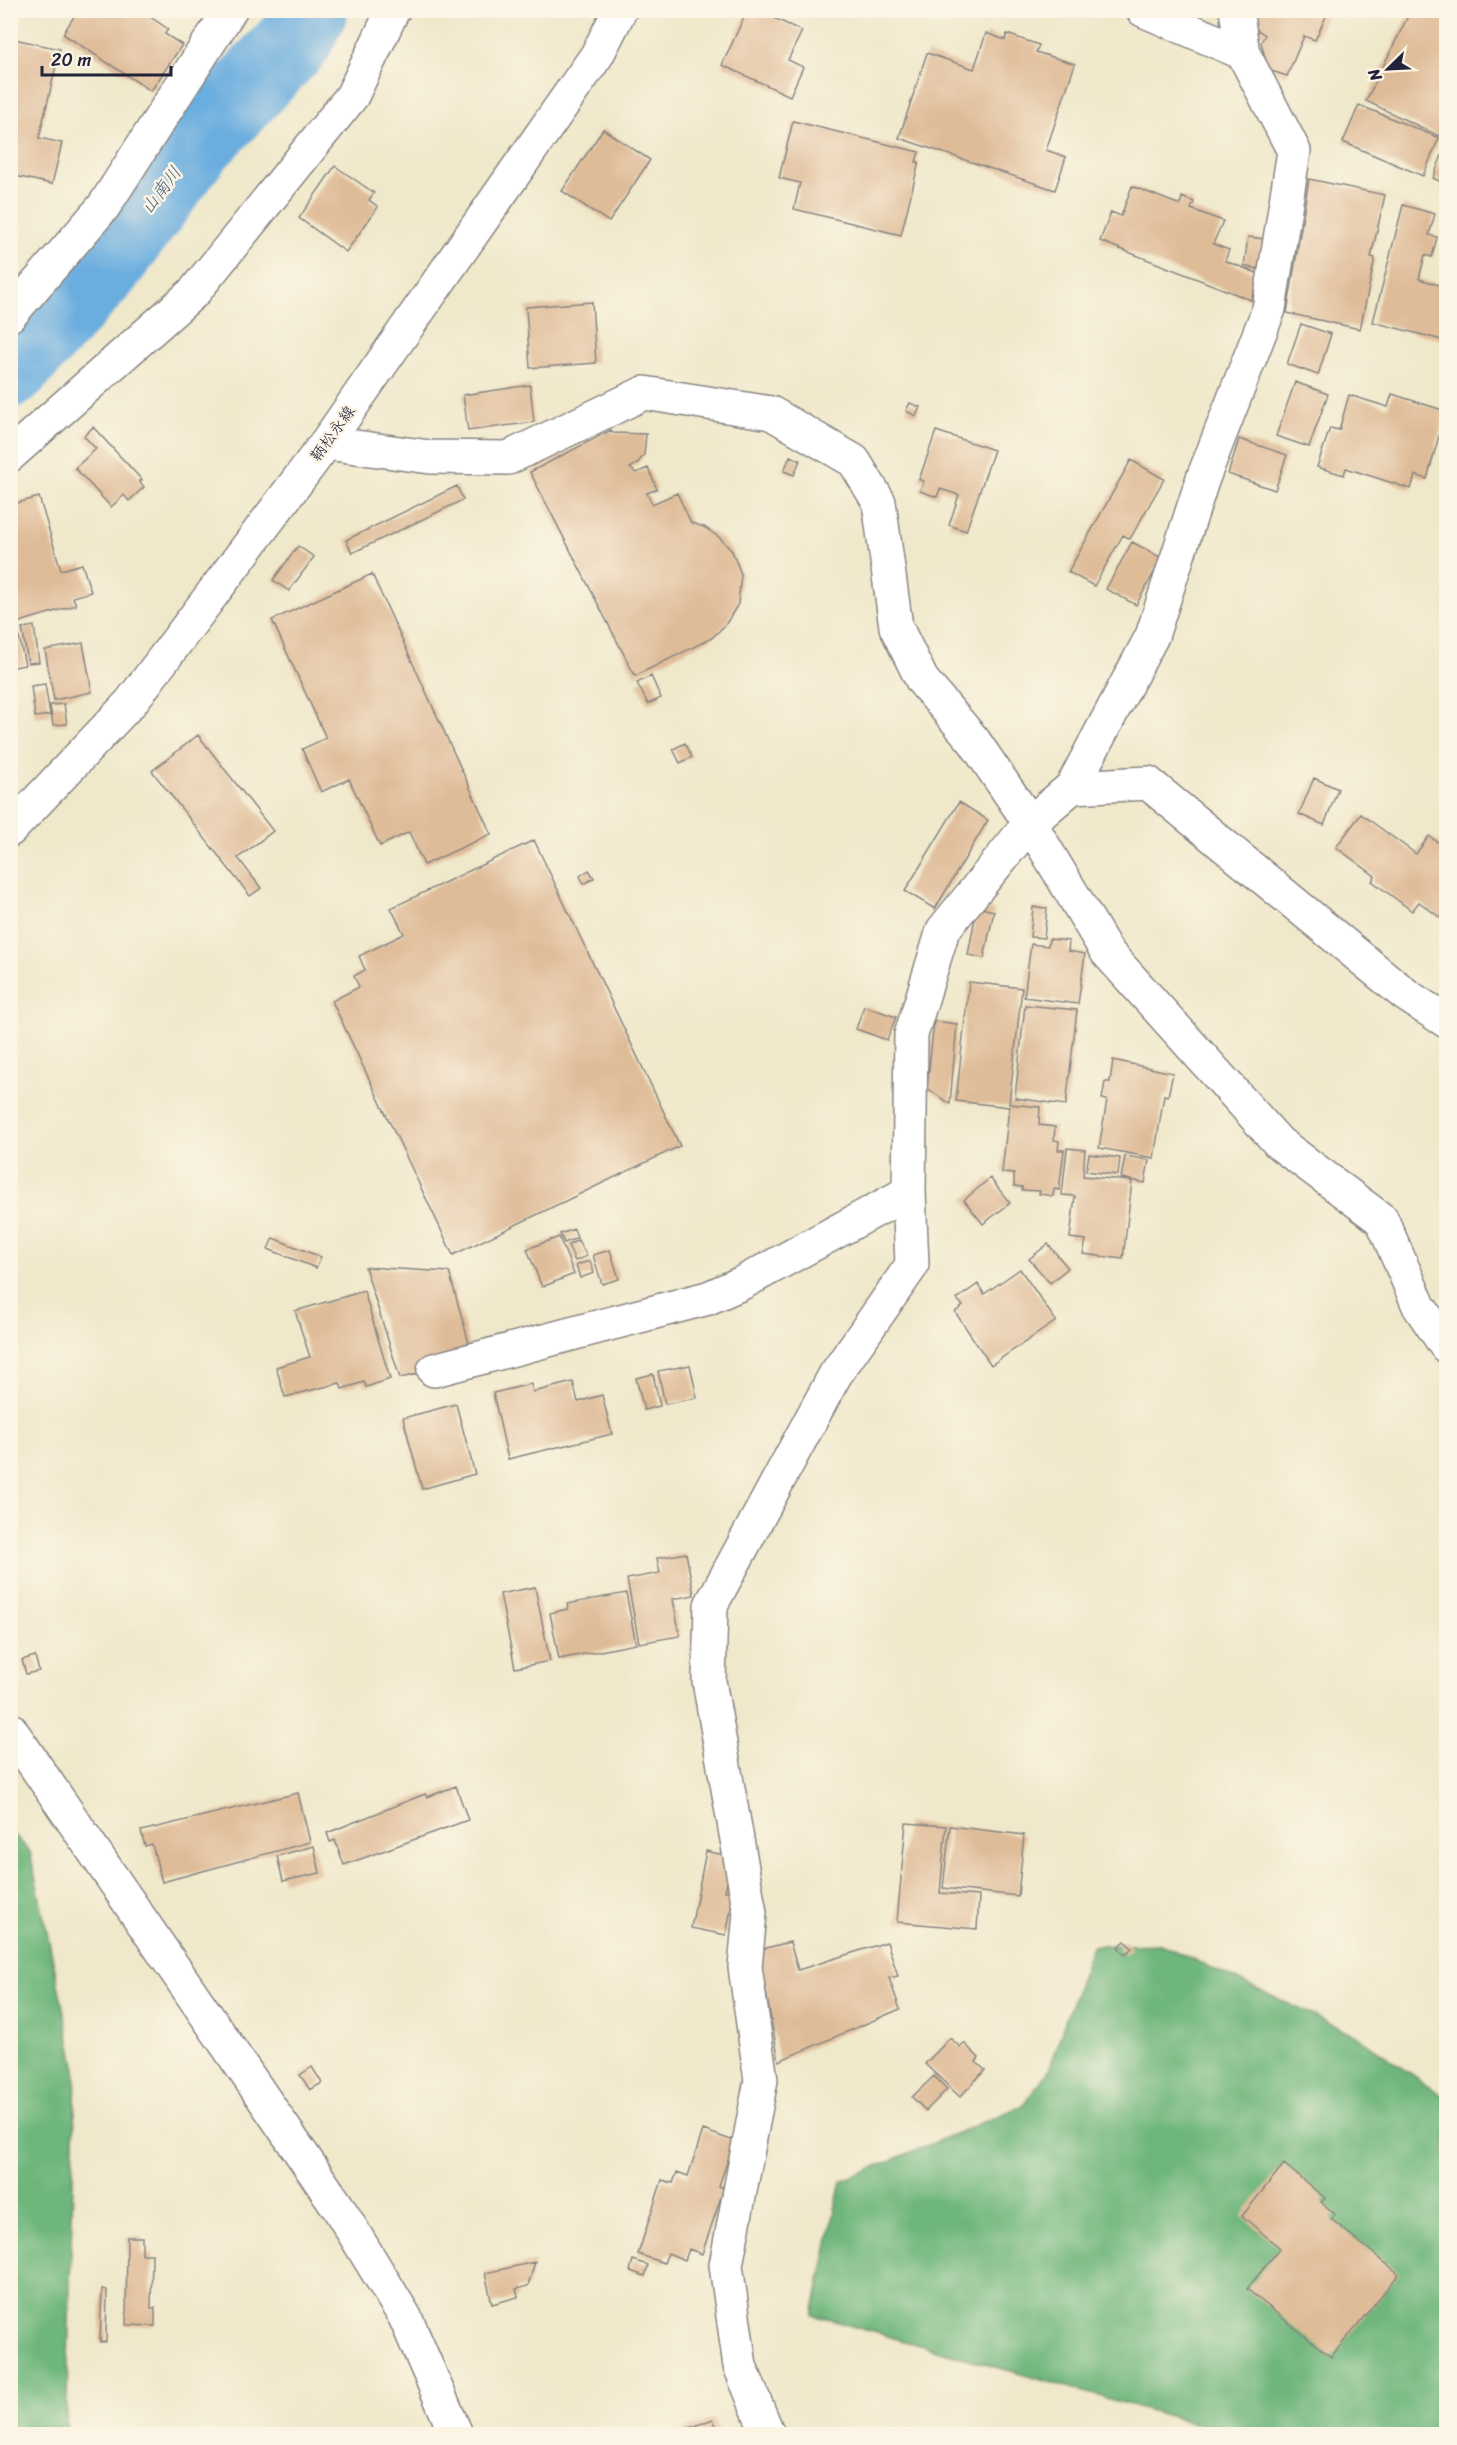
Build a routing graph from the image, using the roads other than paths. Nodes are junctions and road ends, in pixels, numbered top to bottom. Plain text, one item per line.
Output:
1 (230, 10) edge
2 (393, 10) edge
3 (620, 10) edge
4 (1143, 10) edge
5 (1236, 10) edge
6 (1243, 53) junction
7 (10, 315) edge
8 (326, 443) junction
9 (10, 455) edge
10 (1072, 787) junction
11 (1030, 823) junction
12 (10, 830) edge
13 (1446, 1021) edge
14 (909, 1192) junction
15 (1446, 1346) edge
16 (434, 1370) dead end
17 (10, 1729) edge
18 (456, 2434) edge
19 (768, 2434) edge

1 - 7 street
2 - 9 street
3 - 8 street, 鞆松永線
4 - 6 street
5 - 6 street
6 - 10 street
8 - 11 street
8 - 12 street, 鞆松永線
10 - 11 street
10 - 13 street
11 - 14 street
11 - 15 street
14 - 16 street
14 - 19 street
17 - 18 street

